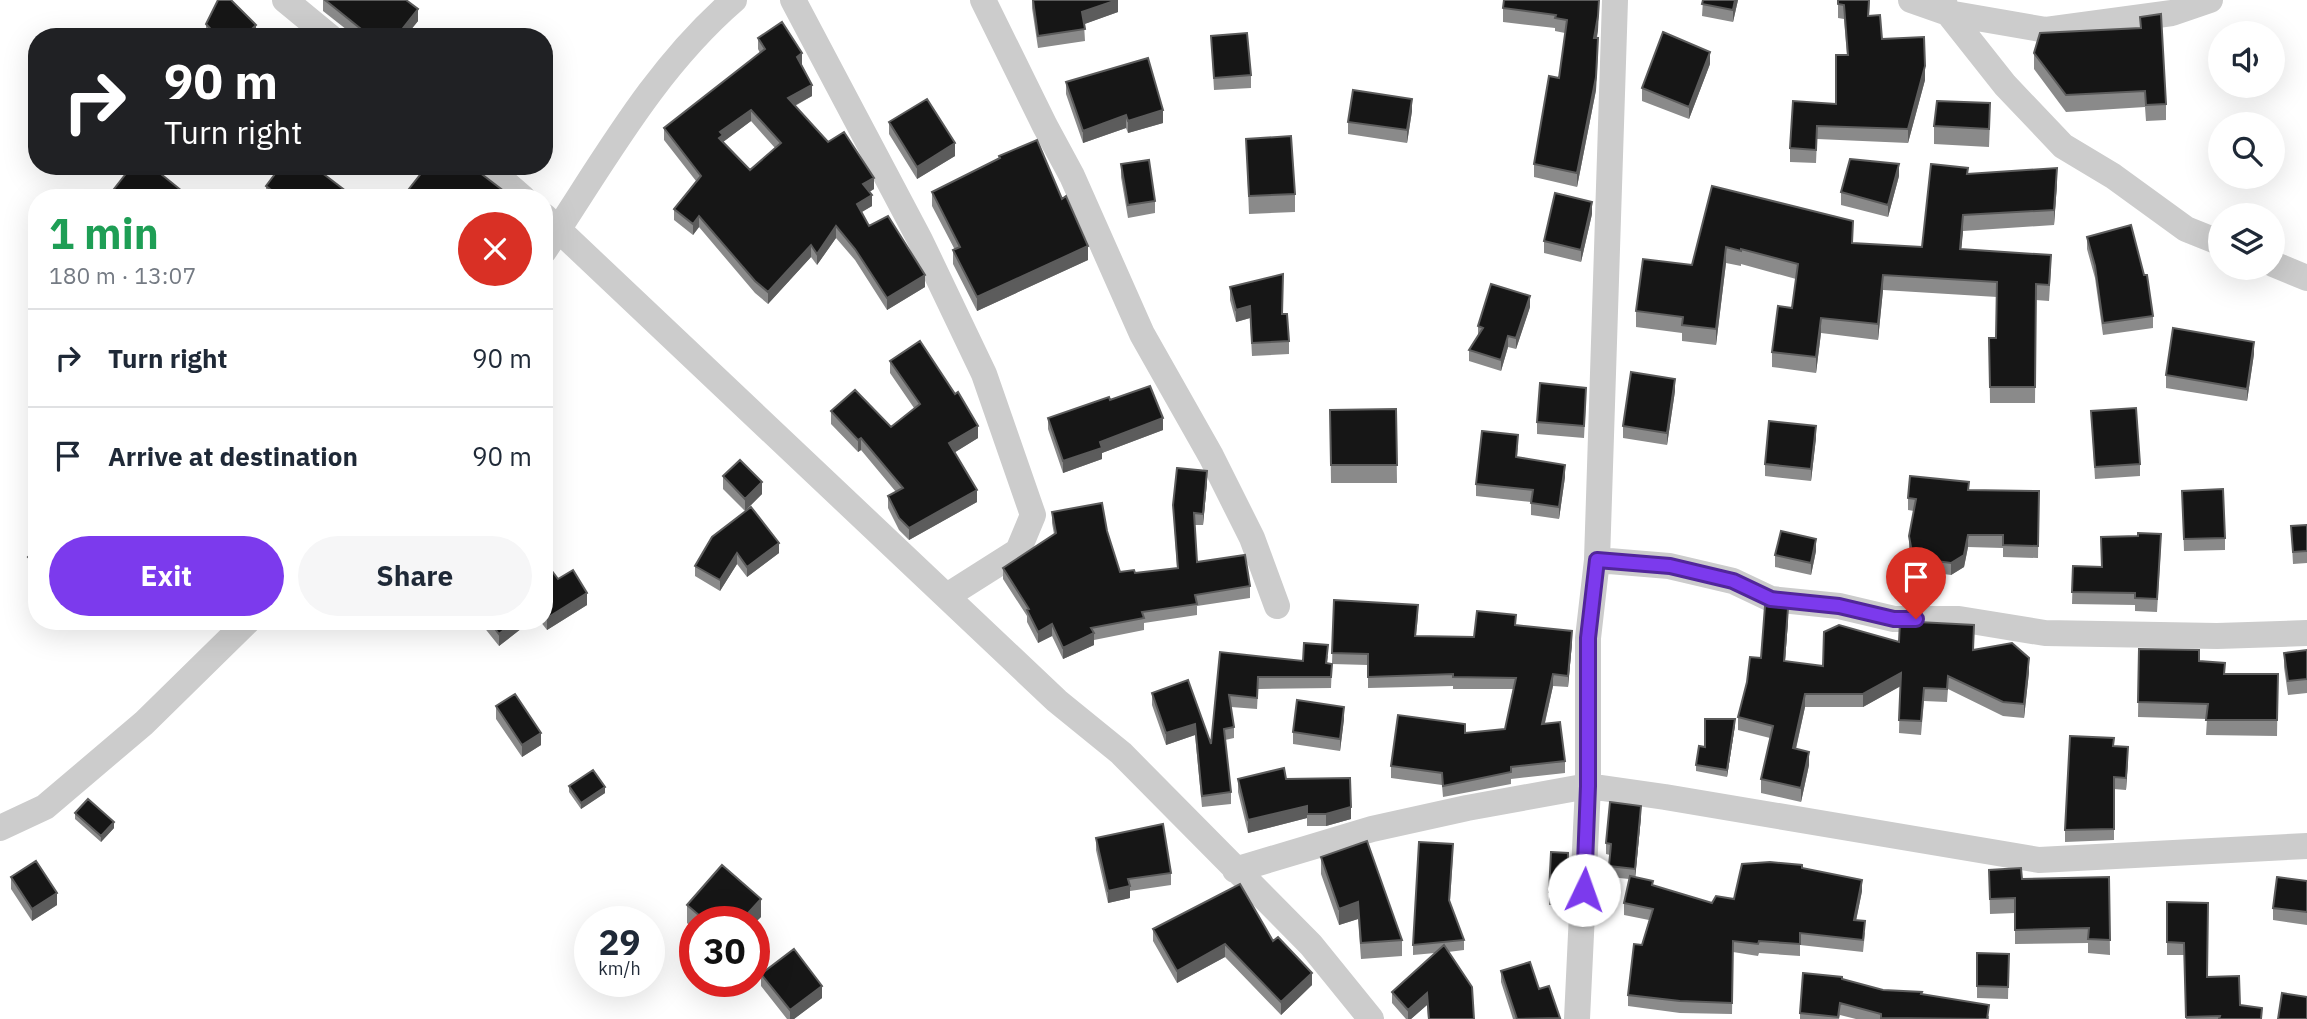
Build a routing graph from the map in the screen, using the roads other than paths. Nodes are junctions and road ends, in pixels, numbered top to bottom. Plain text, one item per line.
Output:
1 (285, 0) edge
2 (734, 0) edge
3 (793, 0) edge
4 (983, 0) edge
5 (1615, 0) edge
6 (1911, 0) edge
7 (2210, 0) edge
8 (1946, 6) edge
9 (319, 28) edge
10 (496, 175) edge
11 (513, 189) edge
12 (553, 221) edge
13 (553, 223) edge
14 (2208, 238) edge
15 (2285, 269) edge
16 (2307, 278) edge
17 (1597, 560) junction
18 (947, 596) junction
19 (1277, 606) dead end
20 (239, 630) edge
21 (2307, 634) edge
22 (1588, 786) junction
23 (0, 828) edge
24 (2307, 846) edge
25 (1235, 870) junction
26 (1371, 1019) edge
27 (1577, 1019) edge

1 - 9 street
2 - 12 street
3 - 18 street
4 - 19 street
5 - 17 street
6 - 8 street
7 - 8 street
8 - 14 street
10 - 11 street
13 - 18 street
15 - 16 street
17 - 21 street
17 - 22 street
18 - 25 street
20 - 23 street
22 - 24 street
22 - 25 street
22 - 27 street
25 - 26 street

